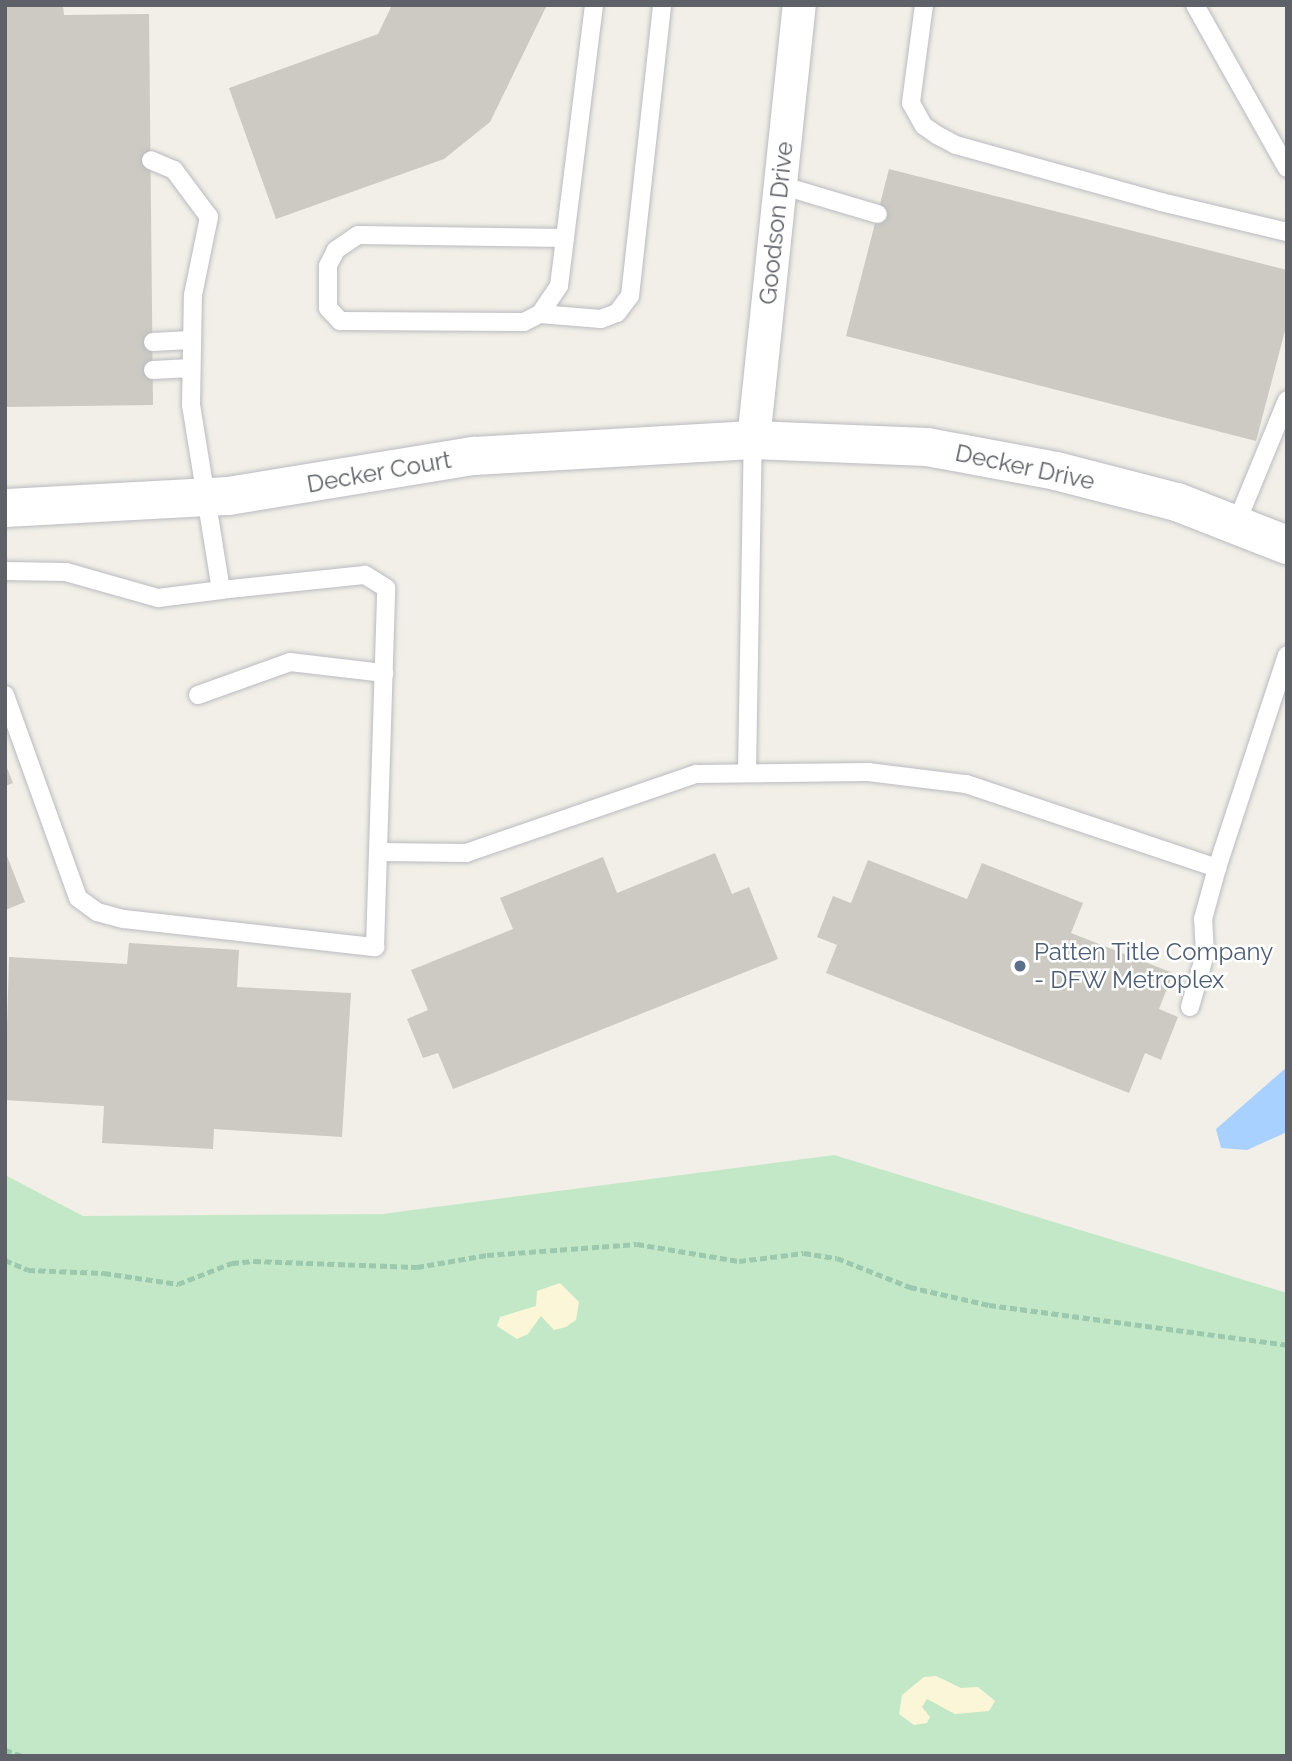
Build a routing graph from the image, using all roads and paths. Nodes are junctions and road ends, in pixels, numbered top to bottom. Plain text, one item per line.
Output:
1 (594, 5) edge
2 (662, 5) edge
3 (799, 5) edge
4 (924, 5) edge
5 (1195, 5) edge
6 (151, 160) dead end
7 (1287, 168) edge
8 (780, 185) junction
9 (878, 214) dead end
10 (1287, 232) edge
11 (565, 237) junction
12 (540, 314) junction
13 (190, 340) junction
14 (153, 342) dead end
15 (191, 368) junction
16 (153, 370) dead end
17 (1287, 400) edge
18 (1282, 423) edge
19 (753, 440) junction
20 (206, 497) junction
21 (5, 508) edge
22 (1236, 524) junction
23 (1287, 545) edge
24 (5, 571) edge
25 (221, 590) junction
26 (1287, 655) edge
27 (384, 673) junction
28 (5, 695) edge
29 (198, 695) dead end
30 (747, 771) junction
31 (380, 852) junction
32 (1217, 868) junction
33 (1190, 1007) dead end
34 (5, 1260) edge
35 (1287, 1345) edge
36 (5, 1750) edge
37 (22, 1756) edge

1 - 11 lane
2 - 12 lane
3 - 8 street, Goodson Drive
4 - 10 lane
5 - 7 lane
6 - 13 lane
8 - 9 lane
8 - 19 street, Goodson Drive
11 - 12 lane
11 - 12 lane
13 - 14 lane
13 - 15 lane
15 - 16 lane
15 - 20 lane
17 - 18 lane
18 - 22 lane
19 - 20 street, Decker Court
19 - 22 street, Decker Drive
19 - 30 lane
20 - 21 street, Decker Court
20 - 25 lane
22 - 23 street, Decker Drive
24 - 25 lane
25 - 27 lane
26 - 32 lane
27 - 29 lane
27 - 31 lane
28 - 31 lane
30 - 31 lane
30 - 32 lane
32 - 33 lane
34 - 35 path
36 - 37 path

